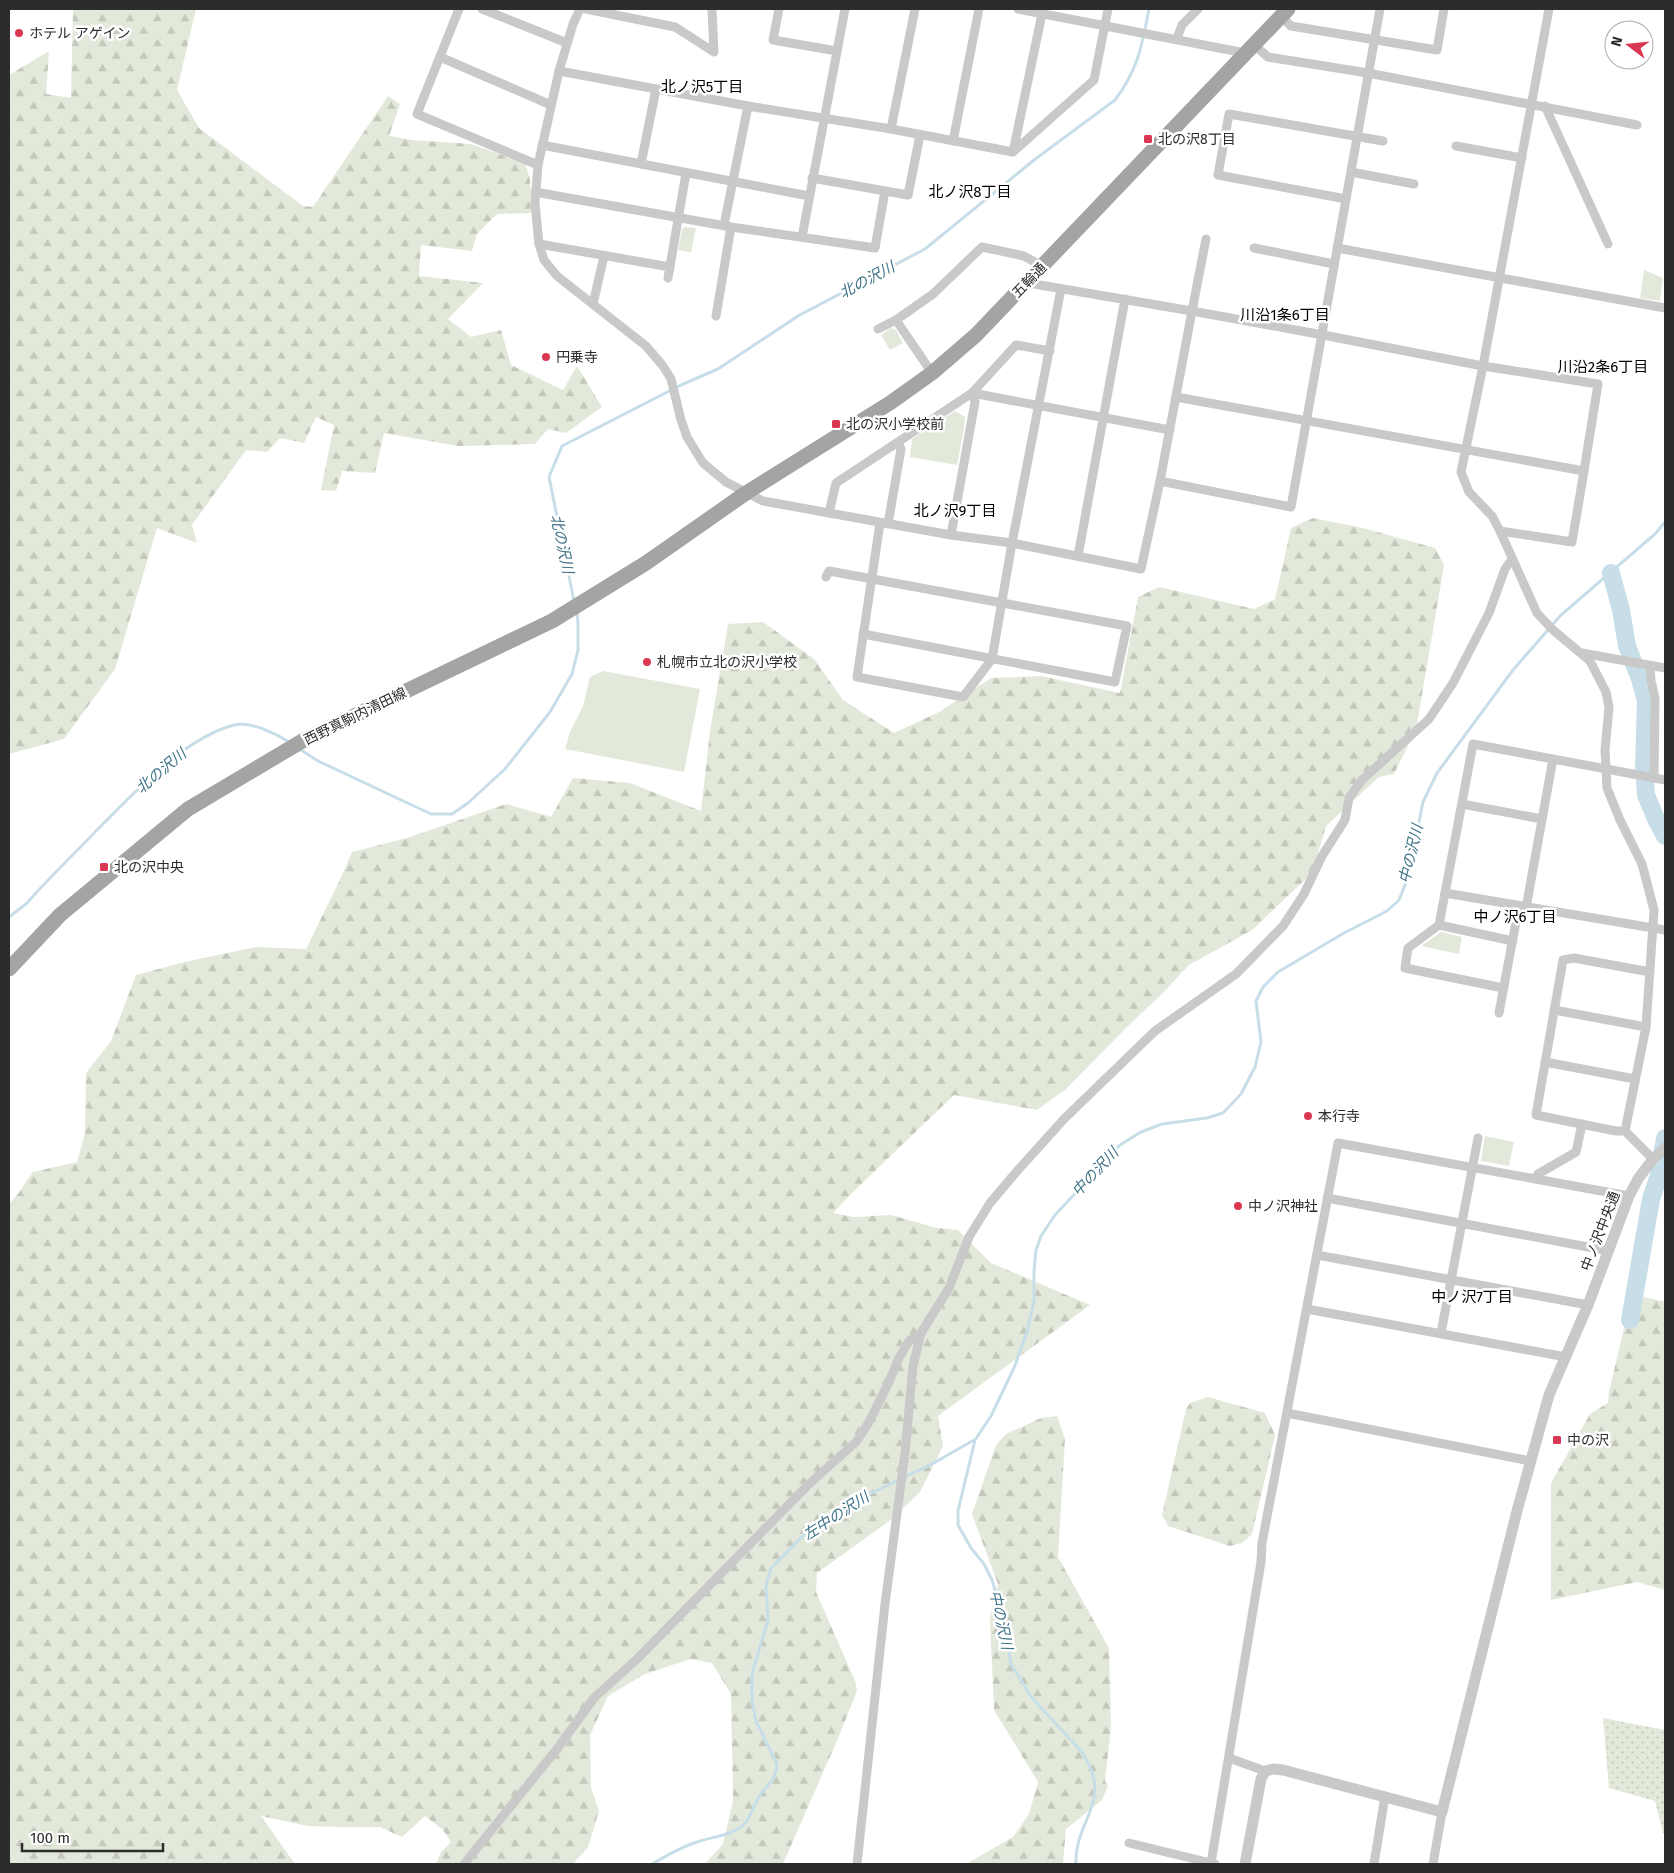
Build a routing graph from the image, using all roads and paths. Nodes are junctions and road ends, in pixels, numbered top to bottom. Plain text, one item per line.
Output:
1 (459, 9) edge
2 (482, 9) edge
3 (580, 9) edge
4 (586, 9) edge
5 (712, 9) edge
6 (779, 9) edge
7 (845, 9) edge
8 (915, 9) edge
9 (979, 9) edge
10 (1018, 9) edge
11 (1108, 9) edge
12 (1198, 9) edge
13 (1380, 9) edge
14 (1444, 9) edge
15 (1549, 9) edge
16 (1285, 12) edge
17 (1042, 14) junction
18 (1105, 26) junction
19 (1176, 38) junction
20 (1374, 40) junction
21 (567, 43) junction
22 (1249, 49) junction
23 (837, 51) junction
24 (440, 57) junction
25 (559, 71) junction
26 (1368, 73) junction
27 (656, 89) junction
28 (1532, 104) junction
29 (551, 105) junction
30 (748, 106) junction
31 (1544, 106) junction
32 (823, 119) junction
33 (1637, 125) dead end
34 (891, 129) junction
35 (920, 135) junction
36 (1357, 137) junction
37 (953, 141) junction
38 (1383, 141) dead end
39 (542, 145) junction
40 (1456, 146) dead end
41 (1013, 152) junction
42 (1522, 158) junction
43 (641, 164) junction
44 (538, 166) junction
45 (1351, 172) junction
46 (686, 173) junction
47 (812, 178) junction
48 (733, 181) junction
49 (1414, 184) dead end
50 (885, 191) junction
51 (535, 192) junction
52 (809, 196) junction
53 (1346, 199) junction
54 (678, 218) junction
55 (728, 226) junction
56 (802, 237) junction
57 (1206, 239) dead end
58 (540, 244) junction
59 (1608, 244) dead end
60 (1254, 248) dead end
61 (1337, 248) junction
62 (604, 256) junction
63 (1334, 264) junction
64 (1042, 266) junction
65 (670, 267) junction
66 (668, 278) dead end
67 (1499, 278) junction
68 (1029, 280) junction
69 (1061, 289) junction
70 (1125, 299) junction
71 (593, 304) junction
72 (1665, 308) edge
73 (1192, 312) junction
74 (716, 316) dead end
75 (896, 320) junction
76 (878, 329) dead end
77 (1323, 335) junction
78 (1050, 351) junction
79 (1483, 366) junction
80 (932, 373) junction
81 (972, 393) junction
82 (1176, 397) junction
83 (1038, 407) junction
84 (1103, 418) junction
85 (1307, 421) junction
86 (1170, 430) junction
87 (898, 442) junction
88 (1466, 449) junction
89 (1584, 471) junction
90 (1160, 481) junction
91 (746, 493) junction
92 (731, 504) joint
93 (829, 513) junction
94 (884, 523) junction
95 (1500, 531) junction
96 (951, 535) junction
97 (1012, 543) junction
98 (1078, 556) junction
99 (1512, 560) junction
100 (826, 577) dead end
101 (872, 580) junction
102 (1002, 604) junction
103 (863, 634) junction
104 (1582, 653) junction
105 (992, 659) junction
106 (1647, 665) junction
107 (1665, 668) edge
108 (1656, 725) junction
109 (1665, 727) edge
110 (1553, 759) junction
111 (1606, 770) junction
112 (1648, 776) junction
113 (1665, 780) edge
114 (1462, 804) junction
115 (1542, 819) junction
116 (1445, 893) junction
117 (1523, 907) junction
118 (1439, 926) junction
119 (1654, 927) junction
120 (1665, 930) edge
121 (1513, 940) junction
122 (9, 969) edge
123 (1650, 972) junction
124 (1503, 988) junction
125 (1554, 1010) junction
126 (1498, 1013) dead end
127 (1646, 1027) junction
128 (1545, 1062) junction
129 (1635, 1079) junction
130 (1582, 1124) junction
131 (1625, 1131) junction
132 (1478, 1138) dead end
133 (1665, 1148) edge
134 (1653, 1159) junction
135 (1472, 1167) junction
136 (1536, 1179) junction
137 (1629, 1196) junction
138 (1327, 1198) junction
139 (1462, 1223) junction
140 (1608, 1251) junction
141 (1317, 1255) junction
142 (1451, 1279) junction
143 (1588, 1305) junction
144 (1307, 1310) junction
145 (921, 1333) junction
146 (1441, 1333) junction
147 (1566, 1357) junction
148 (1287, 1413) junction
149 (1530, 1461) junction
150 (1229, 1758) junction
151 (1265, 1771) junction
152 (1385, 1796) junction
153 (1442, 1812) junction
154 (1130, 1843) dead end
155 (464, 1864) edge
156 (857, 1864) edge
157 (1213, 1864) edge
158 (1245, 1864) edge
159 (1374, 1864) edge
160 (1433, 1864) edge

1 - 24 street
2 - 21 street
3 - 21 street
4 - 5 street
6 - 23 street
7 - 23 street
8 - 34 street
9 - 37 street
10 - 17 street
11 - 18 street
12 - 19 street
13 - 20 street
14 - 20 street
15 - 28 street
16 - 20 street
16 - 22 main road, 五輪通
17 - 18 street
17 - 41 street
18 - 19 street
18 - 41 street
19 - 22 street
20 - 26 street
21 - 25 street
22 - 26 street
22 - 64 main road, 五輪通
23 - 32 street
24 - 29 street
24 - 44 street
25 - 27 street
25 - 29 street
26 - 28 street
26 - 36 street
27 - 30 street
27 - 43 street
28 - 31 street
28 - 42 street
29 - 39 street
30 - 32 street
30 - 48 street
31 - 33 street
31 - 59 street
32 - 34 street
32 - 47 street
34 - 35 street
35 - 37 street
35 - 50 street
36 - 38 street
36 - 45 street
36 - 53 street
37 - 41 street
39 - 43 street
39 - 44 street
40 - 42 street
42 - 67 street
43 - 46 street
44 - 51 street
45 - 49 street
45 - 53 street
46 - 48 street
46 - 54 street
47 - 50 street
47 - 52 street
48 - 52 street
48 - 55 street
50 - 56 street
51 - 54 street
51 - 58 street
52 - 56 street
53 - 61 street
54 - 55 street
54 - 65 street
55 - 56 street
55 - 74 street
57 - 73 street
58 - 62 street
58 - 71 street
60 - 63 street
61 - 63 street
61 - 67 street
62 - 65 street
62 - 71 street
63 - 77 street
64 - 68 main road, 五輪通
64 - 75 street
65 - 66 street
67 - 72 street
67 - 79 street
68 - 69 street
68 - 80 main road, 五輪通
69 - 70 street
69 - 78 street
70 - 73 street
70 - 84 street
71 - 91 street
73 - 77 street
73 - 82 street
75 - 76 street
75 - 80 street
77 - 79 street
77 - 85 street
78 - 81 street
78 - 83 street
79 - 88 street
79 - 89 street
80 - 91 main road, 五輪通
81 - 83 street
81 - 87 street
81 - 96 street
82 - 85 street
82 - 86 street
83 - 84 street
83 - 97 street
84 - 86 street
84 - 98 street
85 - 88 street
85 - 90 street
86 - 90 street
87 - 93 street
87 - 94 street
88 - 89 street
88 - 95 street
89 - 95 street
90 - 98 street
91 - 92 main road, 五輪通
91 - 93 street
92 - 122 main road, 西野真駒内清田線
93 - 94 street
94 - 96 street
94 - 101 street
95 - 99 street
96 - 97 street
97 - 98 street
97 - 102 street
99 - 104 street
99 - 145 street
100 - 101 street
101 - 102 street
101 - 103 street
102 - 105 street
102 - 105 street
103 - 105 street
103 - 105 street
104 - 106 street
104 - 111 street
106 - 107 street
106 - 108 street
108 - 109 street
108 - 112 street
110 - 111 street
110 - 114 street
110 - 115 street
111 - 112 street
111 - 119 street
112 - 113 street
114 - 115 street
114 - 116 street
115 - 117 street
116 - 117 street
116 - 118 street
117 - 119 street
117 - 121 street
118 - 121 street
118 - 124 street
119 - 120 street
119 - 123 street
121 - 124 street
123 - 125 street
123 - 127 street
124 - 126 street
125 - 127 street
125 - 128 street
127 - 129 street
128 - 129 street
128 - 130 street
129 - 131 street
130 - 131 street
130 - 136 street
131 - 134 street
132 - 135 street
133 - 134 street, 中ノ沢中央通
134 - 137 street, 中ノ沢中央通
135 - 136 street
135 - 138 street
135 - 139 street
136 - 137 street
137 - 140 street, 中ノ沢中央通
138 - 139 street
138 - 141 street
139 - 140 street
139 - 142 street
140 - 143 street, 中ノ沢中央通
141 - 142 street
141 - 144 street
142 - 143 street
142 - 146 street
143 - 147 street, 中ノ沢中央通
144 - 146 street
144 - 148 street
145 - 155 street
145 - 156 street
146 - 147 street
147 - 149 street, 中ノ沢中央通
148 - 149 street
148 - 150 street
149 - 153 street, 中ノ沢中央通
150 - 151 street
150 - 157 street
151 - 152 street
151 - 158 street
152 - 153 street
152 - 159 street
153 - 160 street
154 - 157 street

